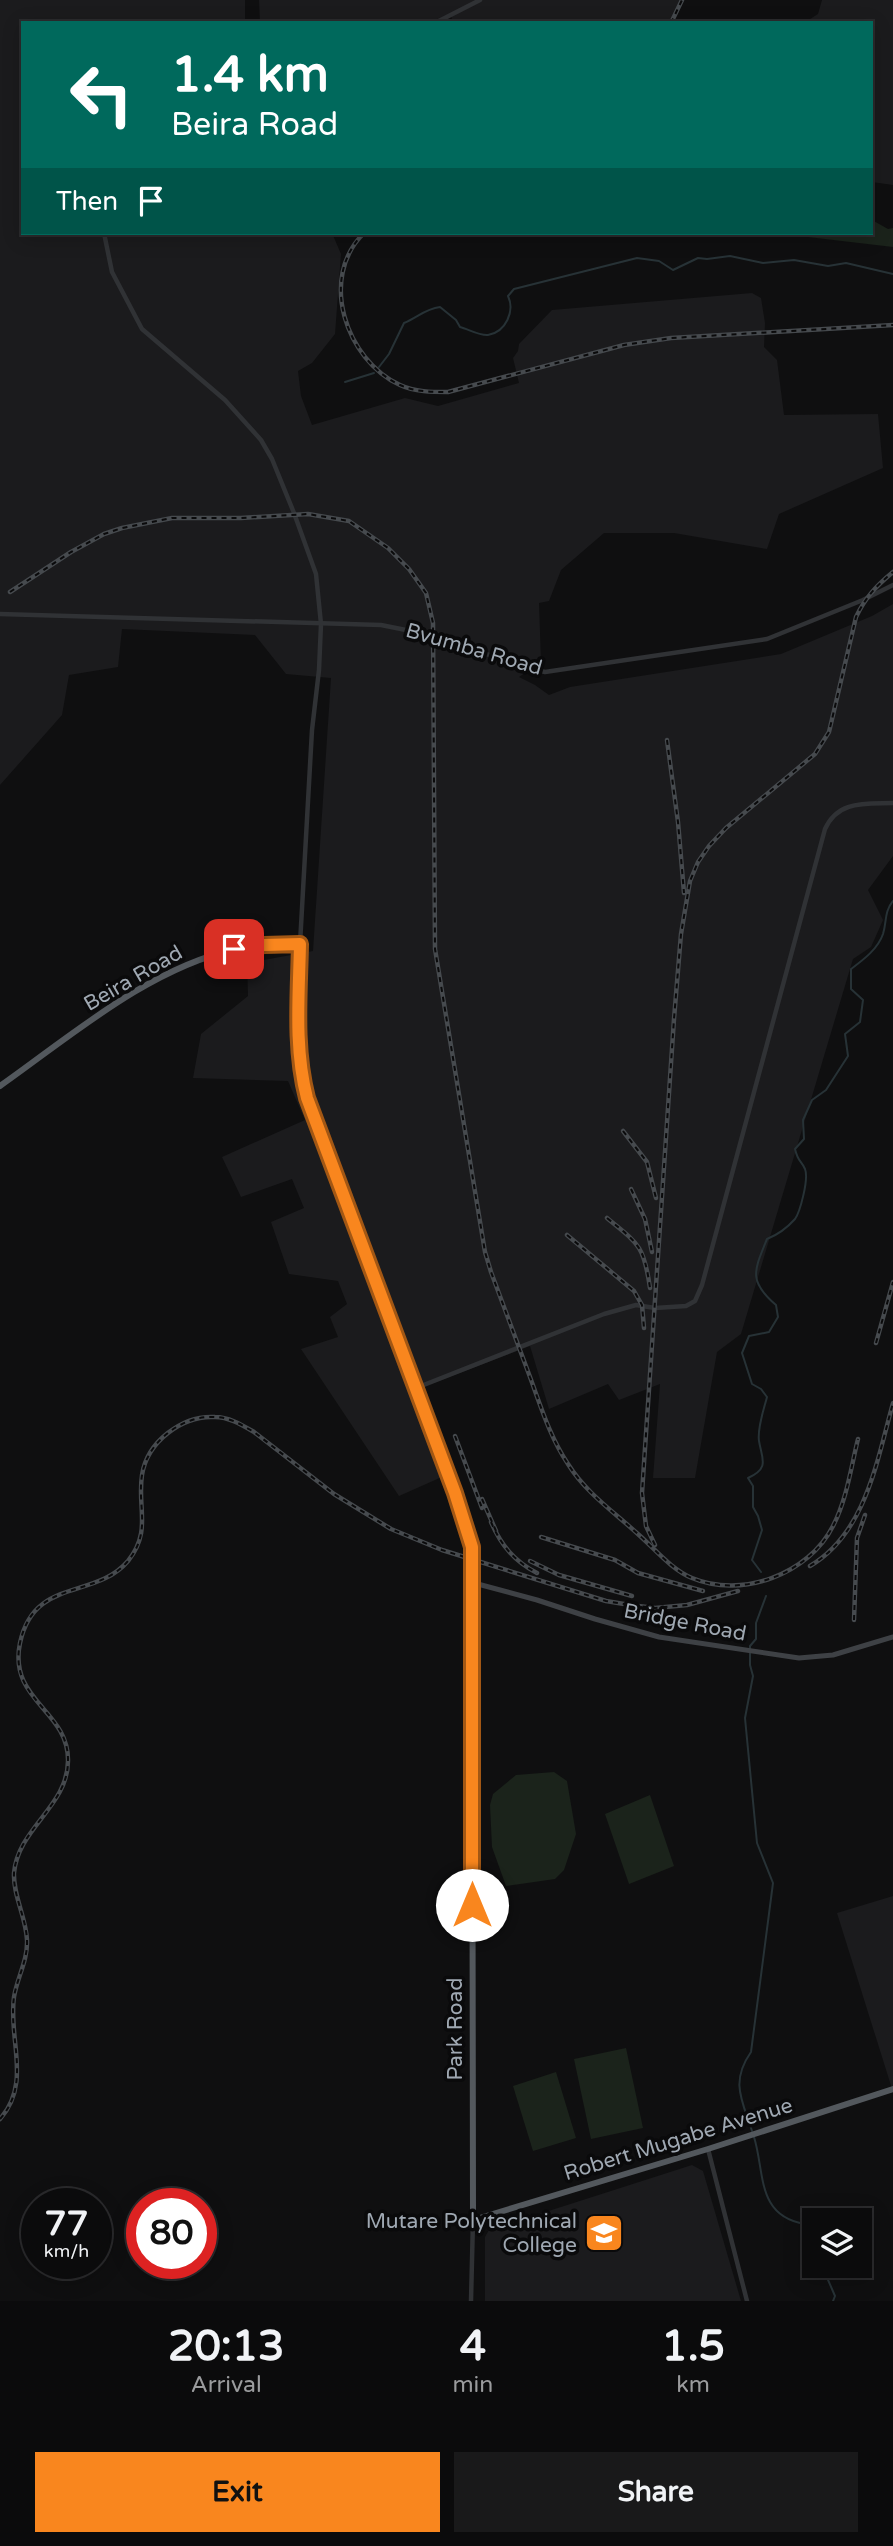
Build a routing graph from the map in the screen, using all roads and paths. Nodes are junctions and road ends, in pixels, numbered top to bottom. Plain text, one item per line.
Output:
1 (480, 0) edge
2 (439, 21) edge
3 (104, 235) edge
4 (893, 585) edge
5 (0, 614) edge
6 (321, 624) junction
7 (893, 803) edge
8 (300, 944) junction
9 (0, 1086) edge
10 (416, 1388) junction
11 (474, 1583) junction
12 (893, 1637) edge
13 (893, 2089) edge
14 (708, 2149) junction
15 (473, 2220) junction
16 (471, 2301) edge
17 (747, 2301) edge

1 - 2 street
3 - 6 street
4 - 6 street, Bvumba Road
5 - 6 street, Bvumba Road
6 - 8 street
7 - 10 street
8 - 9 highway, Beira Road
8 - 10 highway, Park Road
10 - 11 highway, Park Road
11 - 12 main road, Bridge Road
11 - 15 highway, Park Road
13 - 14 highway, Robert Mugabe Avenue
14 - 15 highway, Robert Mugabe Avenue
14 - 17 street
15 - 16 street

